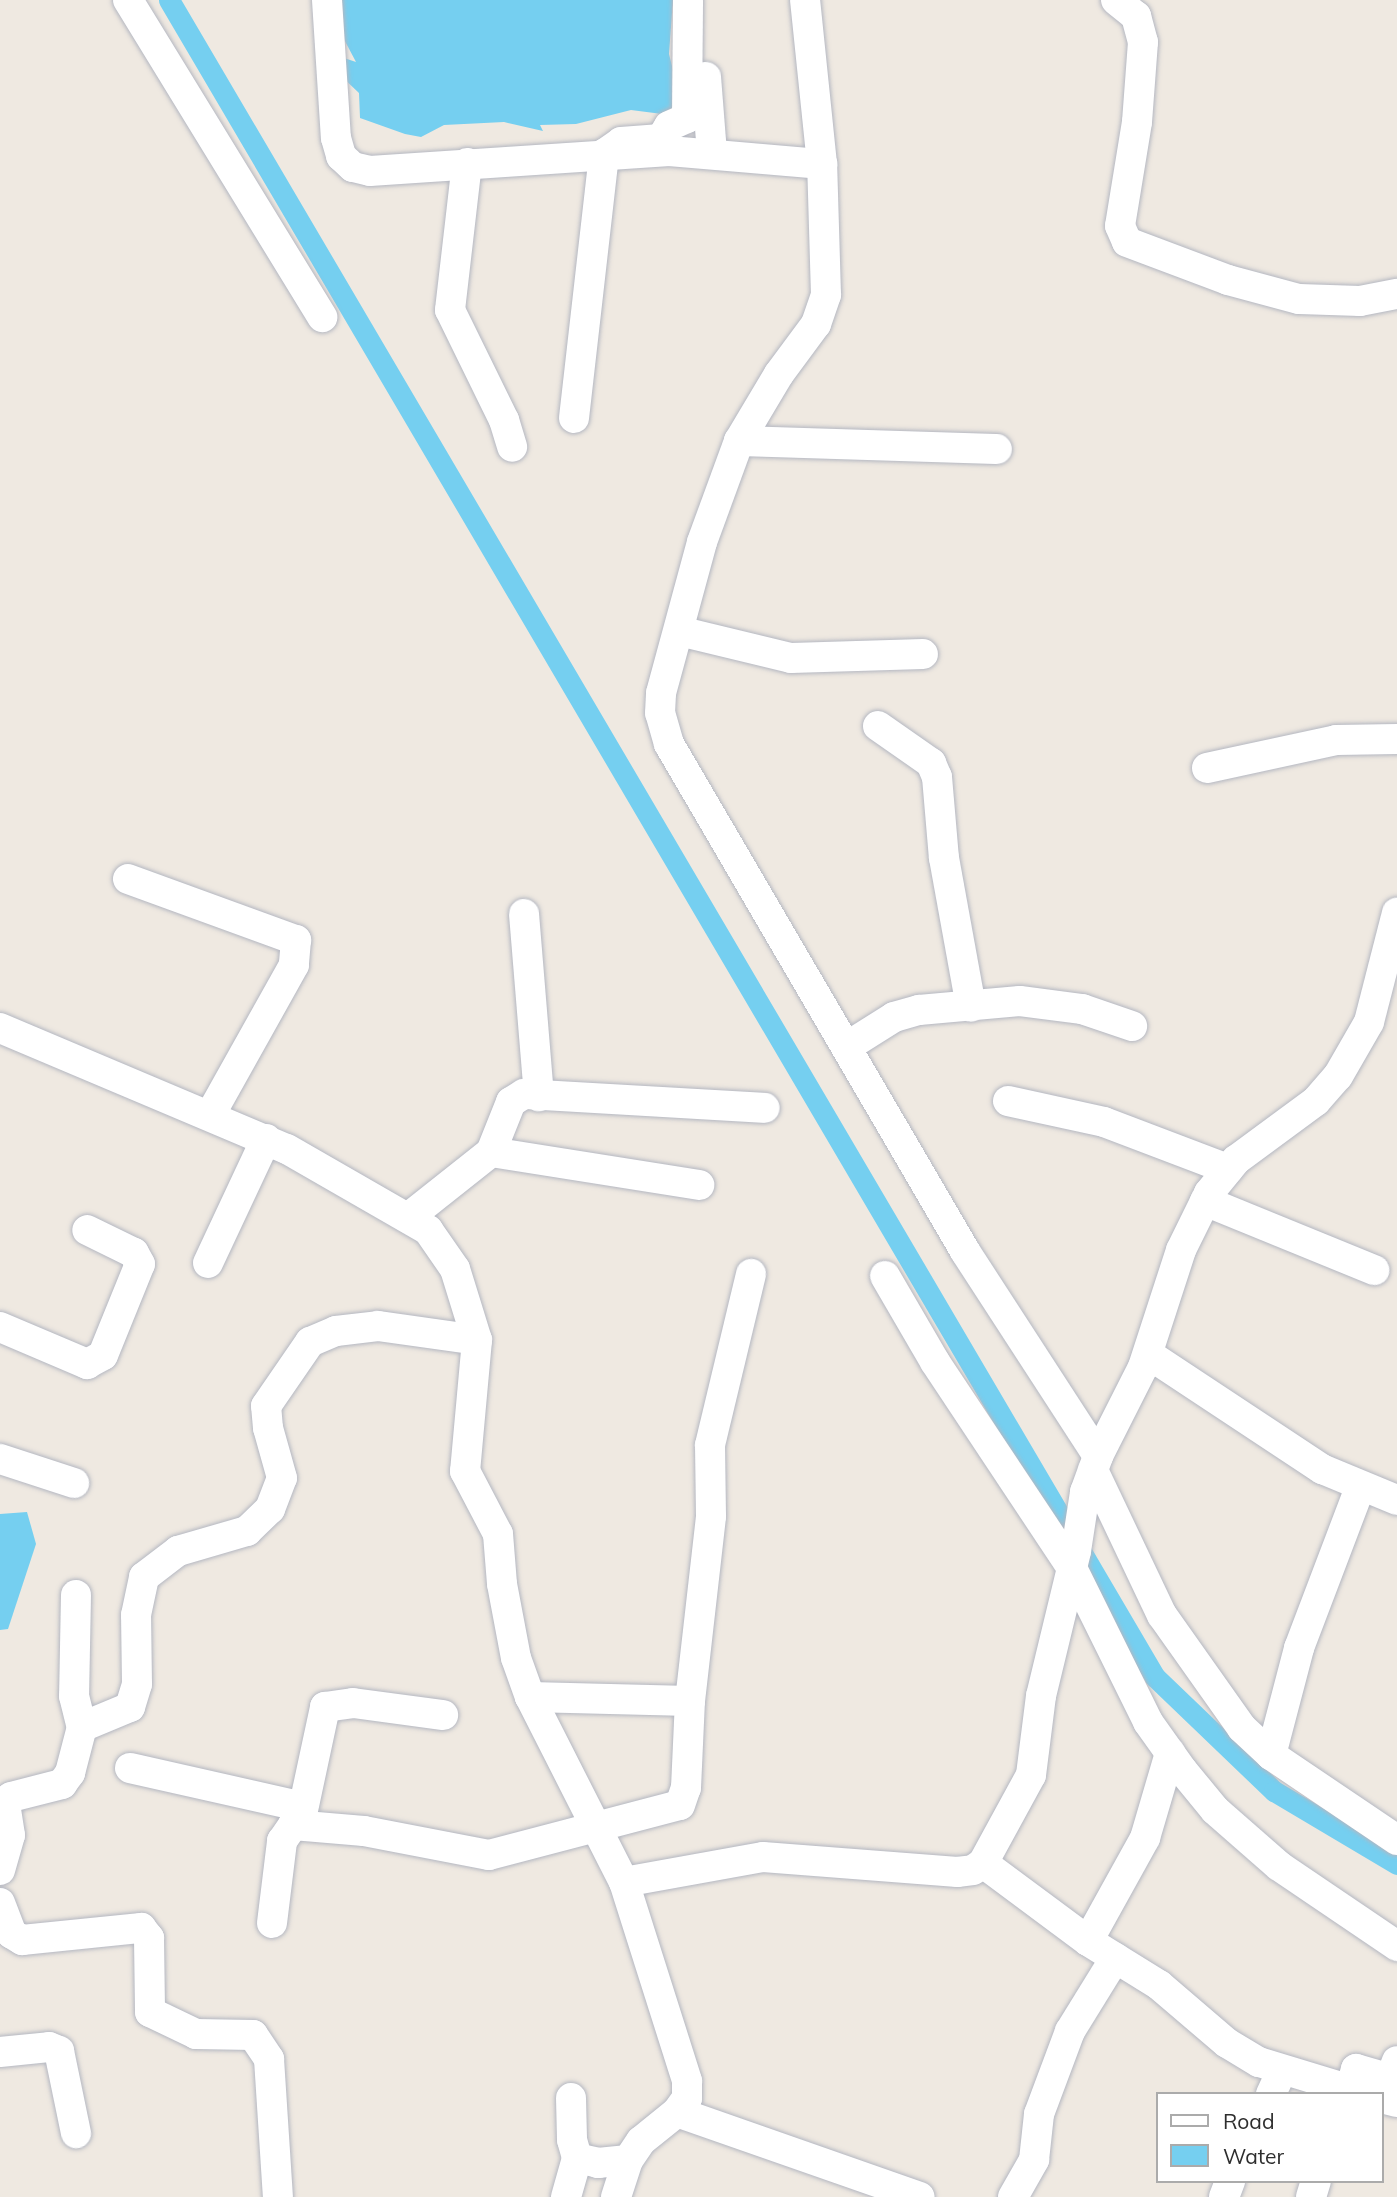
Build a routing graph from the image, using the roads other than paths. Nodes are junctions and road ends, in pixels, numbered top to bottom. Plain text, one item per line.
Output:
1 (128, 0) edge
2 (327, 0) edge
3 (688, 0) edge
4 (701, 0) edge
5 (805, 0) edge
6 (1116, 0) edge
7 (604, 154) junction
8 (712, 154) junction
9 (467, 163) junction
10 (822, 164) junction
11 (1397, 294) edge
12 (321, 317) dead end
13 (574, 418) dead end
14 (739, 441) junction
15 (512, 447) dead end
16 (997, 449) dead end
17 (679, 631) junction
18 (923, 654) dead end
19 (878, 726) dead end
20 (1397, 739) edge
21 (1207, 768) dead end
22 (128, 879) dead end
23 (1397, 913) edge
24 (524, 914) dead end
25 (971, 1007) junction
26 (1132, 1026) dead end
27 (0, 1028) edge
28 (848, 1046) junction
29 (539, 1096) junction
30 (1008, 1101) dead end
31 (765, 1108) dead end
32 (210, 1115) junction
33 (266, 1139) junction
34 (491, 1152) junction
35 (1228, 1169) junction
36 (699, 1185) dead end
37 (1205, 1201) junction
38 (409, 1217) junction
39 (87, 1230) dead end
40 (208, 1263) dead end
41 (1374, 1270) dead end
42 (751, 1274) dead end
43 (885, 1276) dead end
44 (0, 1326) edge
45 (477, 1340) junction
46 (1149, 1354) junction
47 (0, 1459) edge
48 (1092, 1472) junction
49 (74, 1483) dead end
50 (1360, 1487) junction
51 (1397, 1500) edge
52 (1074, 1560) junction
53 (76, 1595) dead end
54 (530, 1698) junction
55 (690, 1701) junction
56 (443, 1715) dead end
57 (82, 1727) junction
58 (1170, 1754) junction
59 (1271, 1755) junction
60 (130, 1768) dead end
61 (2, 1795) edge
62 (302, 1815) junction
63 (596, 1828) junction
64 (1397, 1840) edge
65 (983, 1863) junction
66 (0, 1870) edge
67 (624, 1882) junction
68 (0, 1903) edge
69 (272, 1923) dead end
70 (1088, 1941) junction
71 (1397, 1946) edge
72 (1115, 1958) junction
73 (0, 2052) edge
74 (1397, 2061) edge
75 (1277, 2082) edge
76 (1354, 2092) edge
77 (571, 2098) dead end
78 (677, 2112) junction
79 (76, 2133) dead end
80 (577, 2158) junction
81 (628, 2160) junction
82 (278, 2197) edge
83 (566, 2197) edge
84 (616, 2197) edge
85 (920, 2197) edge
86 (1013, 2197) edge

1 - 12 street
2 - 9 street
3 - 7 street
4 - 8 street
5 - 10 street
6 - 11 street
7 - 8 street
7 - 9 street
7 - 13 street
8 - 10 street
9 - 15 street
10 - 14 street
14 - 16 street
14 - 17 street
17 - 18 street
17 - 28 street
19 - 25 street
20 - 21 street
22 - 32 street
23 - 35 street
24 - 29 street
25 - 26 street
25 - 28 street
27 - 32 street
28 - 48 street
29 - 31 street
29 - 34 street
30 - 35 street
32 - 33 street
33 - 38 street
33 - 40 street
34 - 36 street
34 - 38 street
35 - 37 street
37 - 41 street
37 - 46 street
38 - 45 street
39 - 44 street
42 - 55 street
43 - 52 street
45 - 54 street
45 - 57 street
46 - 48 street
46 - 50 street
47 - 49 street
48 - 52 street
48 - 59 street
50 - 51 street
50 - 59 street
52 - 58 street
52 - 65 street
53 - 57 street
54 - 55 street
54 - 63 street
55 - 63 street
56 - 62 street
57 - 61 street
58 - 70 street
58 - 71 street
59 - 64 street
60 - 62 street
61 - 66 street
62 - 63 street
62 - 69 street
63 - 67 street
65 - 67 street
65 - 70 street
67 - 78 street
68 - 82 street
70 - 72 street
72 - 75 street
72 - 86 street
73 - 79 street
74 - 76 street
75 - 76 street
77 - 80 street
78 - 81 street
78 - 85 street
80 - 81 street
80 - 83 street
81 - 84 street

